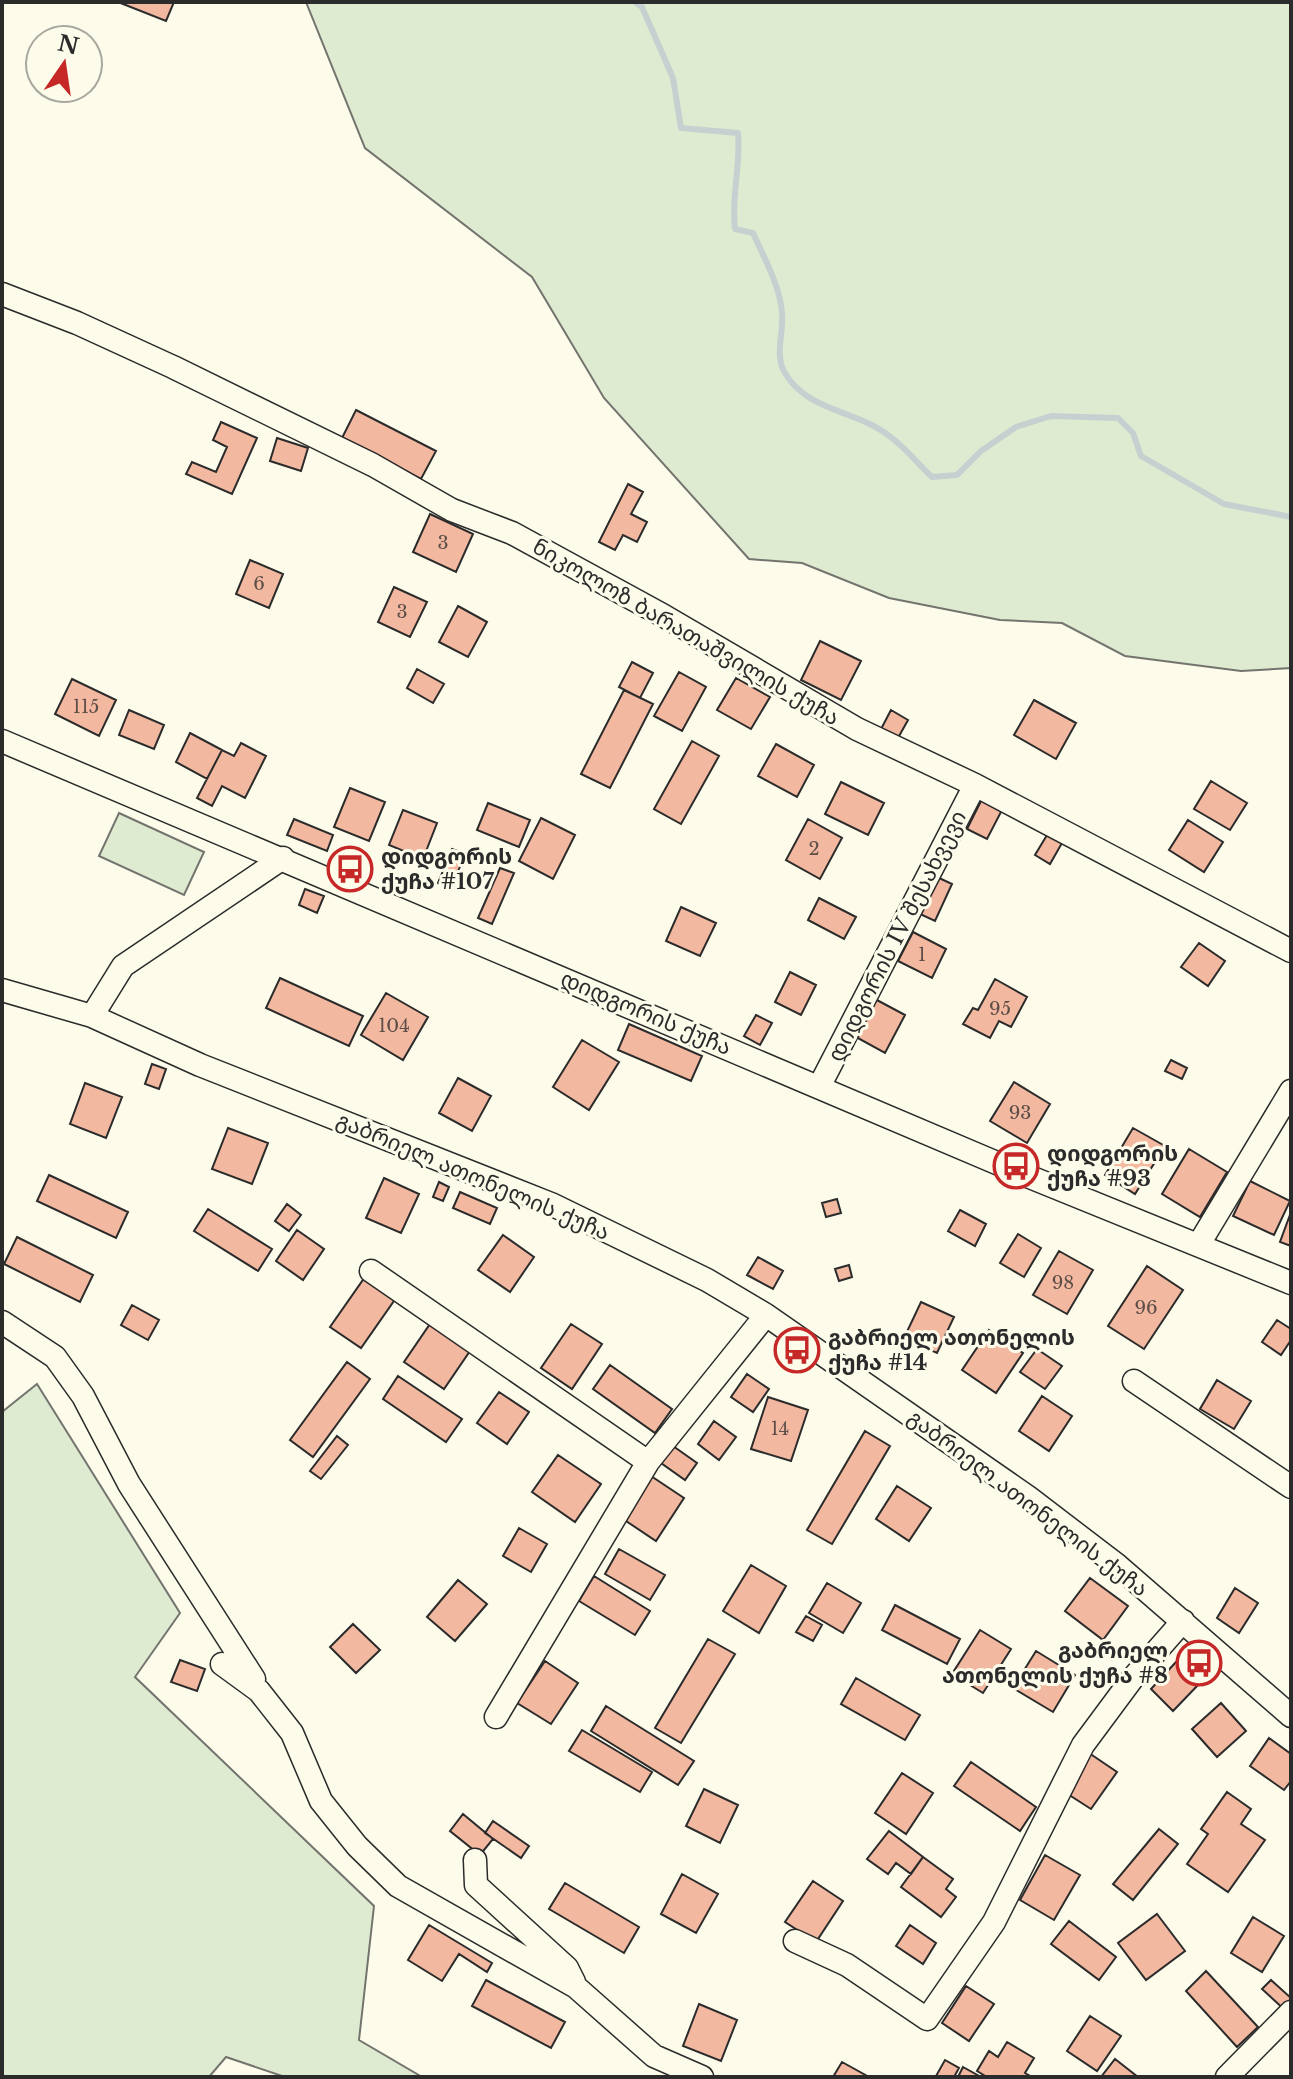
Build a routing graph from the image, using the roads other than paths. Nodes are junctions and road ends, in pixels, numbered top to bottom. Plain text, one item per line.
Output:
1 (2, 294) edge
2 (2, 741) edge
3 (975, 785) junction
4 (283, 858) junction
5 (1291, 951) edge
6 (2, 990) edge
7 (92, 1016) junction
8 (819, 1087) junction
9 (1291, 1091) edge
10 (1199, 1244) junction
11 (371, 1271) dead end
12 (1291, 1283) edge
13 (766, 1315) junction
14 (2, 1322) edge
15 (1134, 1381) dead end
16 (648, 1462) junction
17 (1291, 1487) edge
18 (1183, 1621) junction
19 (222, 1664) dead end
20 (1291, 1716) edge
21 (496, 1717) dead end
22 (292, 1733) junction
23 (475, 1860) dead end
24 (795, 1941) dead end
25 (576, 1987) junction
26 (1291, 2012) edge
27 (702, 2077) edge
28 (1227, 2077) edge

1 - 3 street, ნიკოლოზ ბარათაშვილის ქუჩა
2 - 4 street, დიდგორის ქუჩა
3 - 5 street, ნიკოლოზ ბარათაშვილის ქუჩა
3 - 8 street, დიდგორის IV შესახვევი
4 - 7 street
4 - 8 street, დიდგორის ქუჩა
6 - 7 street, გაბრიელ ათონელის ქუჩა
7 - 13 street, გაბრიელ ათონელის ქუჩა
8 - 10 street, დიდგორის ქუჩა
9 - 10 street
10 - 12 street, დიდგორის ქუჩა
11 - 16 street
13 - 16 street
13 - 18 street, გაბრიელ ათონელის ქუჩა
14 - 22 street
15 - 17 street
16 - 21 street
18 - 20 street, გაბრიელ ათონელის ქუჩა
18 - 24 street
19 - 22 street
22 - 25 street
23 - 25 street
25 - 27 street
26 - 28 street

